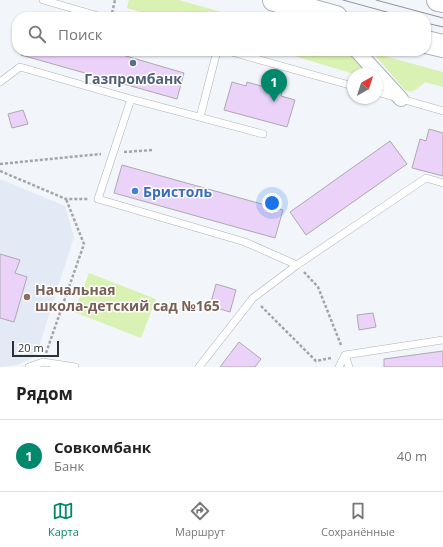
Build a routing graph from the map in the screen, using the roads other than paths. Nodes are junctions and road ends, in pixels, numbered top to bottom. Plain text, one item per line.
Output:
1 (43, 0) edge
2 (274, 0) edge
3 (438, 0) edge
4 (443, 1) edge
5 (85, 12) edge
6 (315, 12) edge
7 (431, 43) edge
8 (443, 46) edge
9 (216, 56) edge
10 (246, 56) edge
11 (362, 56) edge
12 (0, 82) edge
13 (347, 84) edge
14 (383, 94) edge
15 (131, 99) junction
16 (401, 99) junction
17 (443, 111) edge
18 (200, 117) junction
19 (263, 134) dead end
20 (443, 183) edge
21 (297, 265) junction
22 (443, 340) edge
23 (345, 355) junction
24 (29, 367) edge
25 (75, 367) edge
26 (199, 367) edge
27 (339, 367) edge
28 (349, 367) edge

1 - 5 lane
2 - 6 highway
3 - 4 highway
7 - 8 highway
9 - 18 lane
10 - 13 lane
11 - 16 street
12 - 15 lane
14 - 16 lane
15 - 18 lane
15 - 21 lane
16 - 17 lane
18 - 19 lane
20 - 21 lane
21 - 26 lane
22 - 23 lane
23 - 27 lane
23 - 28 lane
24 - 25 lane

